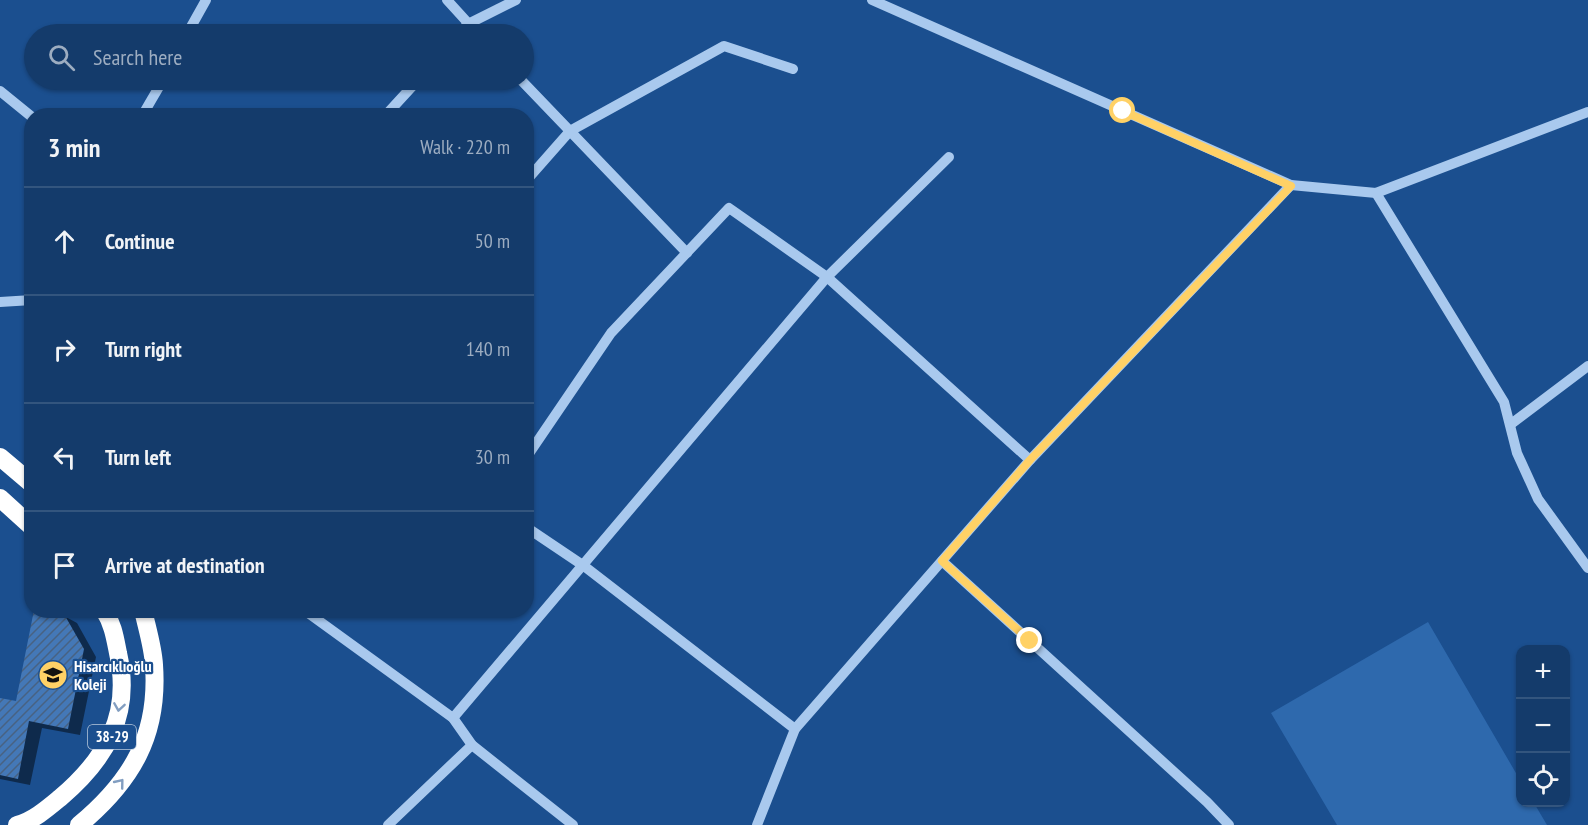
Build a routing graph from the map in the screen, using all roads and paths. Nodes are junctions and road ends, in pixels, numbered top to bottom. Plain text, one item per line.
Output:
1 (206, 0) edge
2 (447, 0) edge
3 (516, 0) edge
4 (872, 0) edge
5 (193, 24) edge
6 (468, 24) joint
7 (793, 69) dead end
8 (0, 90) edge
9 (157, 90) edge
10 (409, 90) edge
11 (531, 90) edge
12 (147, 108) edge
13 (392, 108) edge
14 (24, 110) edge
15 (1588, 112) edge
16 (570, 131) junction
17 (949, 157) dead end
18 (534, 172) edge
19 (1291, 186) junction
20 (1376, 193) junction
21 (687, 253) junction
22 (827, 277) junction
23 (24, 300) edge
24 (0, 302) edge
25 (1588, 366) edge
26 (1510, 424) junction
27 (534, 446) edge
28 (0, 457) edge
29 (1030, 460) junction
30 (24, 473) edge
31 (0, 498) edge
32 (24, 520) edge
33 (534, 532) edge
34 (942, 561) junction
35 (584, 566) junction
36 (1588, 568) edge
37 (110, 618) edge
38 (145, 618) edge
39 (315, 618) edge
40 (453, 718) junction
41 (795, 729) junction
42 (472, 745) junction
43 (18, 825) edge
44 (79, 825) edge
45 (388, 825) edge
46 (573, 825) edge
47 (757, 825) edge
48 (1229, 825) edge

1 - 5 street
2 - 6 street
3 - 6 street
4 - 19 street
7 - 16 street
8 - 14 street
9 - 12 street
10 - 13 street
11 - 16 street
15 - 20 street
16 - 18 street
16 - 21 street
17 - 22 street
19 - 20 street
19 - 29 street
20 - 26 street
21 - 22 street
21 - 27 street
22 - 29 street
22 - 35 street
23 - 24 street
25 - 26 street
26 - 36 street
28 - 30 highway
29 - 34 street
31 - 32 highway
33 - 35 street
34 - 41 street
34 - 48 street
35 - 40 street
35 - 41 street
37 -> 43 highway, 38-29
44 -> 38 highway, 38-29
39 - 40 street
40 - 42 street
41 - 47 street
42 - 45 street
42 - 46 street

